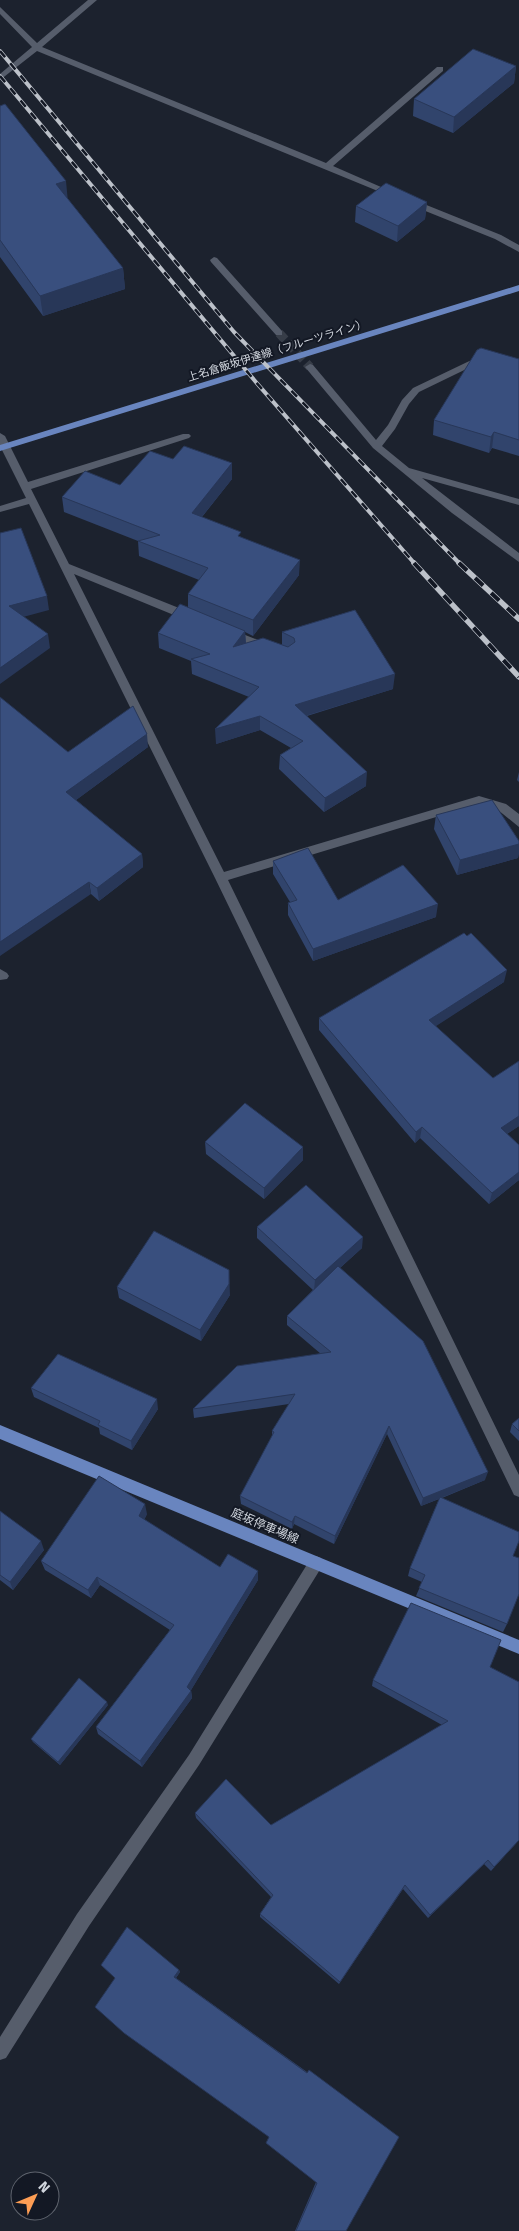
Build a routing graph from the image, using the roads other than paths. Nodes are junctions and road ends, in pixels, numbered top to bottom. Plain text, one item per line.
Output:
1 (93, 0) edge
2 (0, 9) edge
3 (37, 48) junction
4 (440, 69) dead end
5 (0, 78) edge
6 (327, 167) junction
7 (519, 248) edge
8 (214, 260) dead end
9 (519, 288) edge
10 (279, 333) tunnel mouth
11 (492, 360) edge
12 (310, 368) tunnel mouth
13 (0, 436) edge
14 (186, 436) dead end
15 (376, 446) junction
16 (0, 448) edge
17 (402, 469) junction
18 (25, 487) junction
19 (31, 500) junction
20 (519, 502) edge
21 (0, 508) edge
22 (519, 558) edge
23 (65, 566) junction
24 (199, 620) edge
25 (217, 628) edge
26 (279, 653) edge
27 (519, 823) edge
28 (221, 878) junction
29 (0, 1432) edge
30 (519, 1490) edge
31 (316, 1563) junction
32 (519, 1647) edge
33 (0, 2052) edge

1 - 3 street
2 - 3 street
3 - 5 street
3 - 6 street
4 - 6 street
6 - 7 street
8 - 10 street
9 - 16 main road, 上名倉飯坂伊達線（フルーツライン）
11 - 15 street
12 - 15 street
13 - 18 street
14 - 18 street
15 - 17 street
17 - 20 street
17 - 22 street
18 - 19 street
19 - 21 street
19 - 23 street
23 - 24 street
23 - 28 street
25 - 26 street
27 - 28 street
28 - 30 street
29 - 31 main road, 庭坂停車場線
31 - 32 main road, 庭坂停車場線
31 - 33 street

